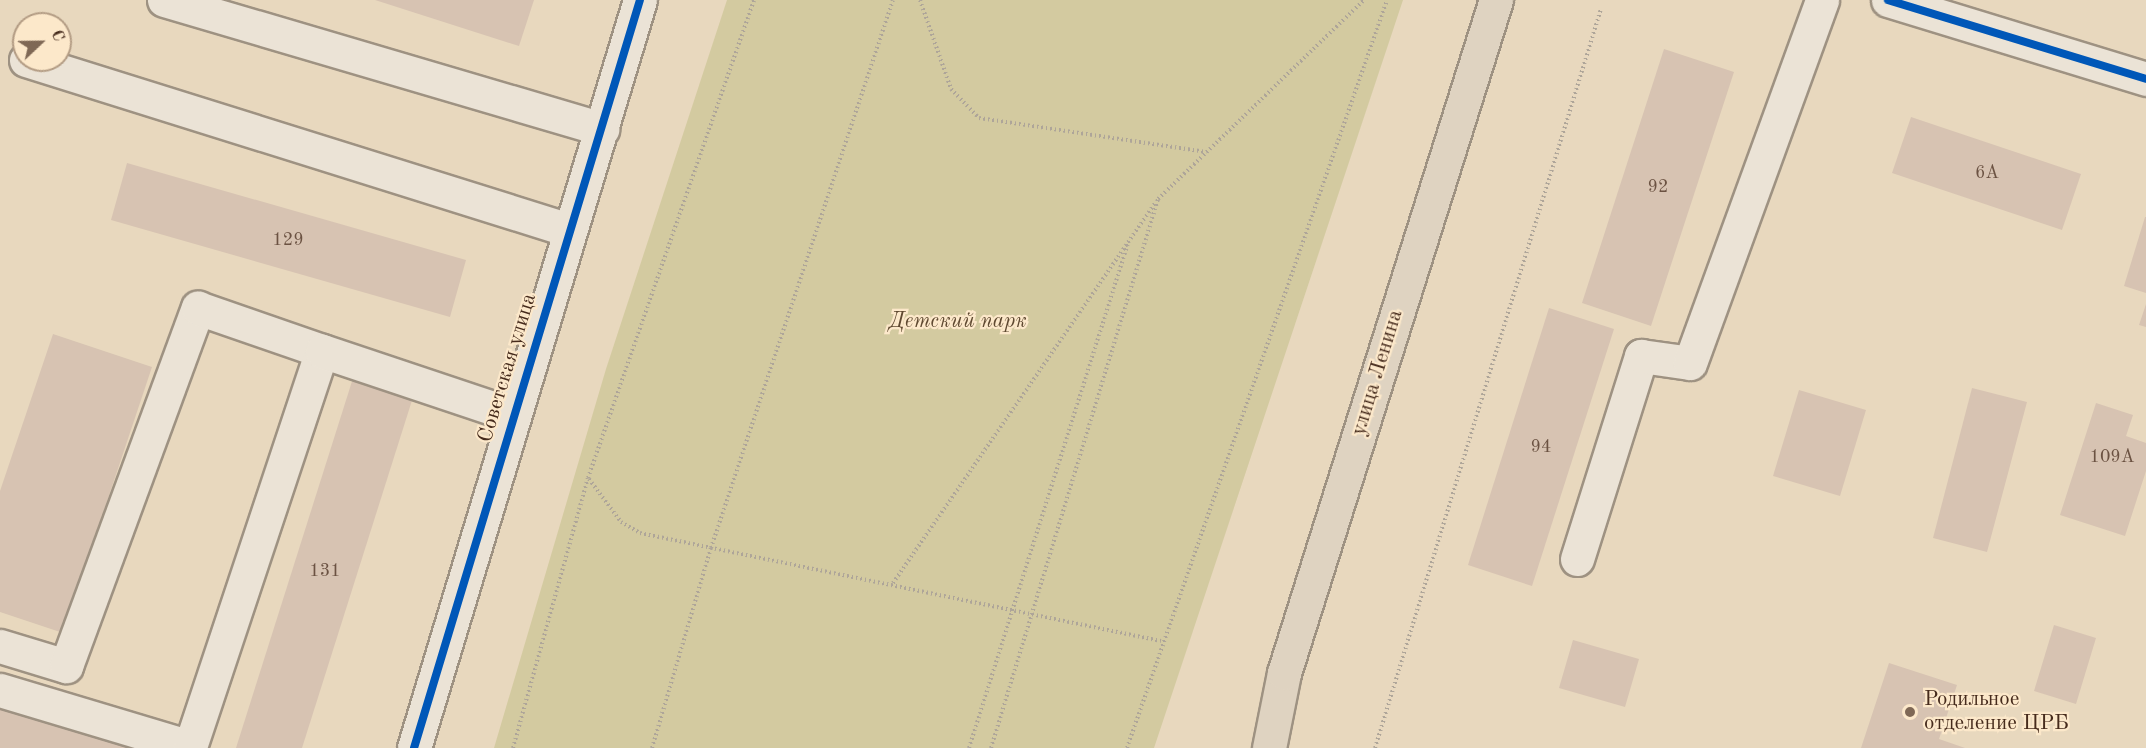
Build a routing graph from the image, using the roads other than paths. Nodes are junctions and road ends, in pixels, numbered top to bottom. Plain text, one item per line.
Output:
1 (164, 0) edge
2 (640, 0) edge
3 (1496, 0) edge
4 (1822, 0) edge
5 (1888, 0) edge
6 (63, 72) edge
7 (2146, 79) edge
8 (603, 129) junction
9 (568, 230) junction
10 (322, 351) junction
11 (513, 415) junction
12 (1577, 559) dead end
13 (0, 646) edge
14 (0, 690) edge
15 (414, 748) edge
16 (1269, 748) edge

1 - 8 street
2 - 8 street, Советская улица
3 - 16 main road, улица Ленина
4 - 12 street
5 - 7 street
6 - 9 street
8 - 9 street, Советская улица
9 - 11 street, Советская улица
10 - 11 street
10 - 13 street
10 - 14 street
11 - 15 street, Советская улица

